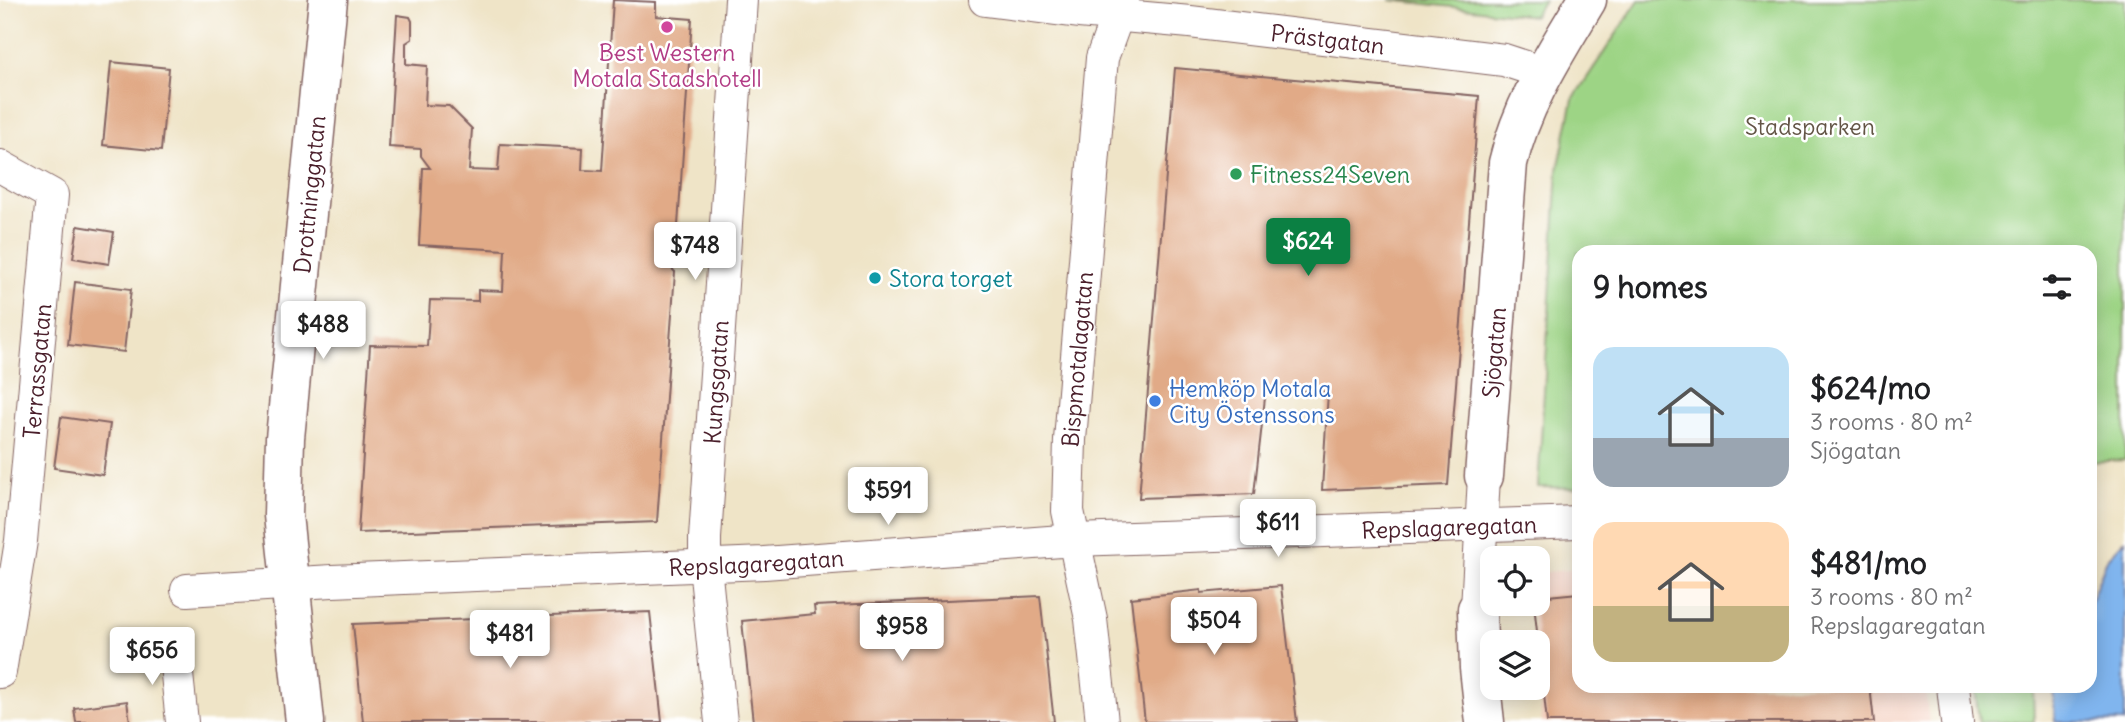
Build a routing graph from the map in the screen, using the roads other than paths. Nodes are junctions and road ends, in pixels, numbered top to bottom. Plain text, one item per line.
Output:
1 (328, 0) edge
2 (740, 0) edge
3 (985, 0) edge
4 (1587, 0) edge
5 (1120, 8) edge
6 (1544, 73) junction
7 (0, 166) edge
8 (1484, 476) joint
9 (1572, 522) edge
10 (1480, 526) junction
11 (1074, 540) junction
12 (705, 566) junction
13 (290, 584) junction
14 (187, 590) dead end
15 (1477, 609) joint
16 (174, 646) dead end
17 (0, 672) edge
18 (1954, 693) edge
19 (182, 722) edge
20 (304, 722) edge
21 (721, 722) edge
22 (1102, 722) edge
23 (1485, 722) edge
24 (1957, 722) edge

1 - 13 main road, Drottninggatan
2 - 12 street, Kungsgatan
3 - 5 street, Prästgatan
4 - 6 main road, Sjögatan
5 - 6 street, Prästgatan
5 - 11 street, Bispmotalagatan
6 - 8 main road, Sjögatan
7 - 17 street, Terrassgatan
8 - 10 street, Sjögatan
9 - 10 street, Repslagaregatan
10 - 11 street, Repslagaregatan
10 - 15 street, Sjögatan
11 - 12 street, Repslagaregatan
11 - 22 street, Bispmotalagatan
12 - 13 street, Repslagaregatan
12 - 21 street, Kungsgatan
13 - 14 street, Repslagaregatan
13 - 20 main road, Drottninggatan
15 - 23 main road, Sjögatan
16 - 19 street
18 - 24 street

